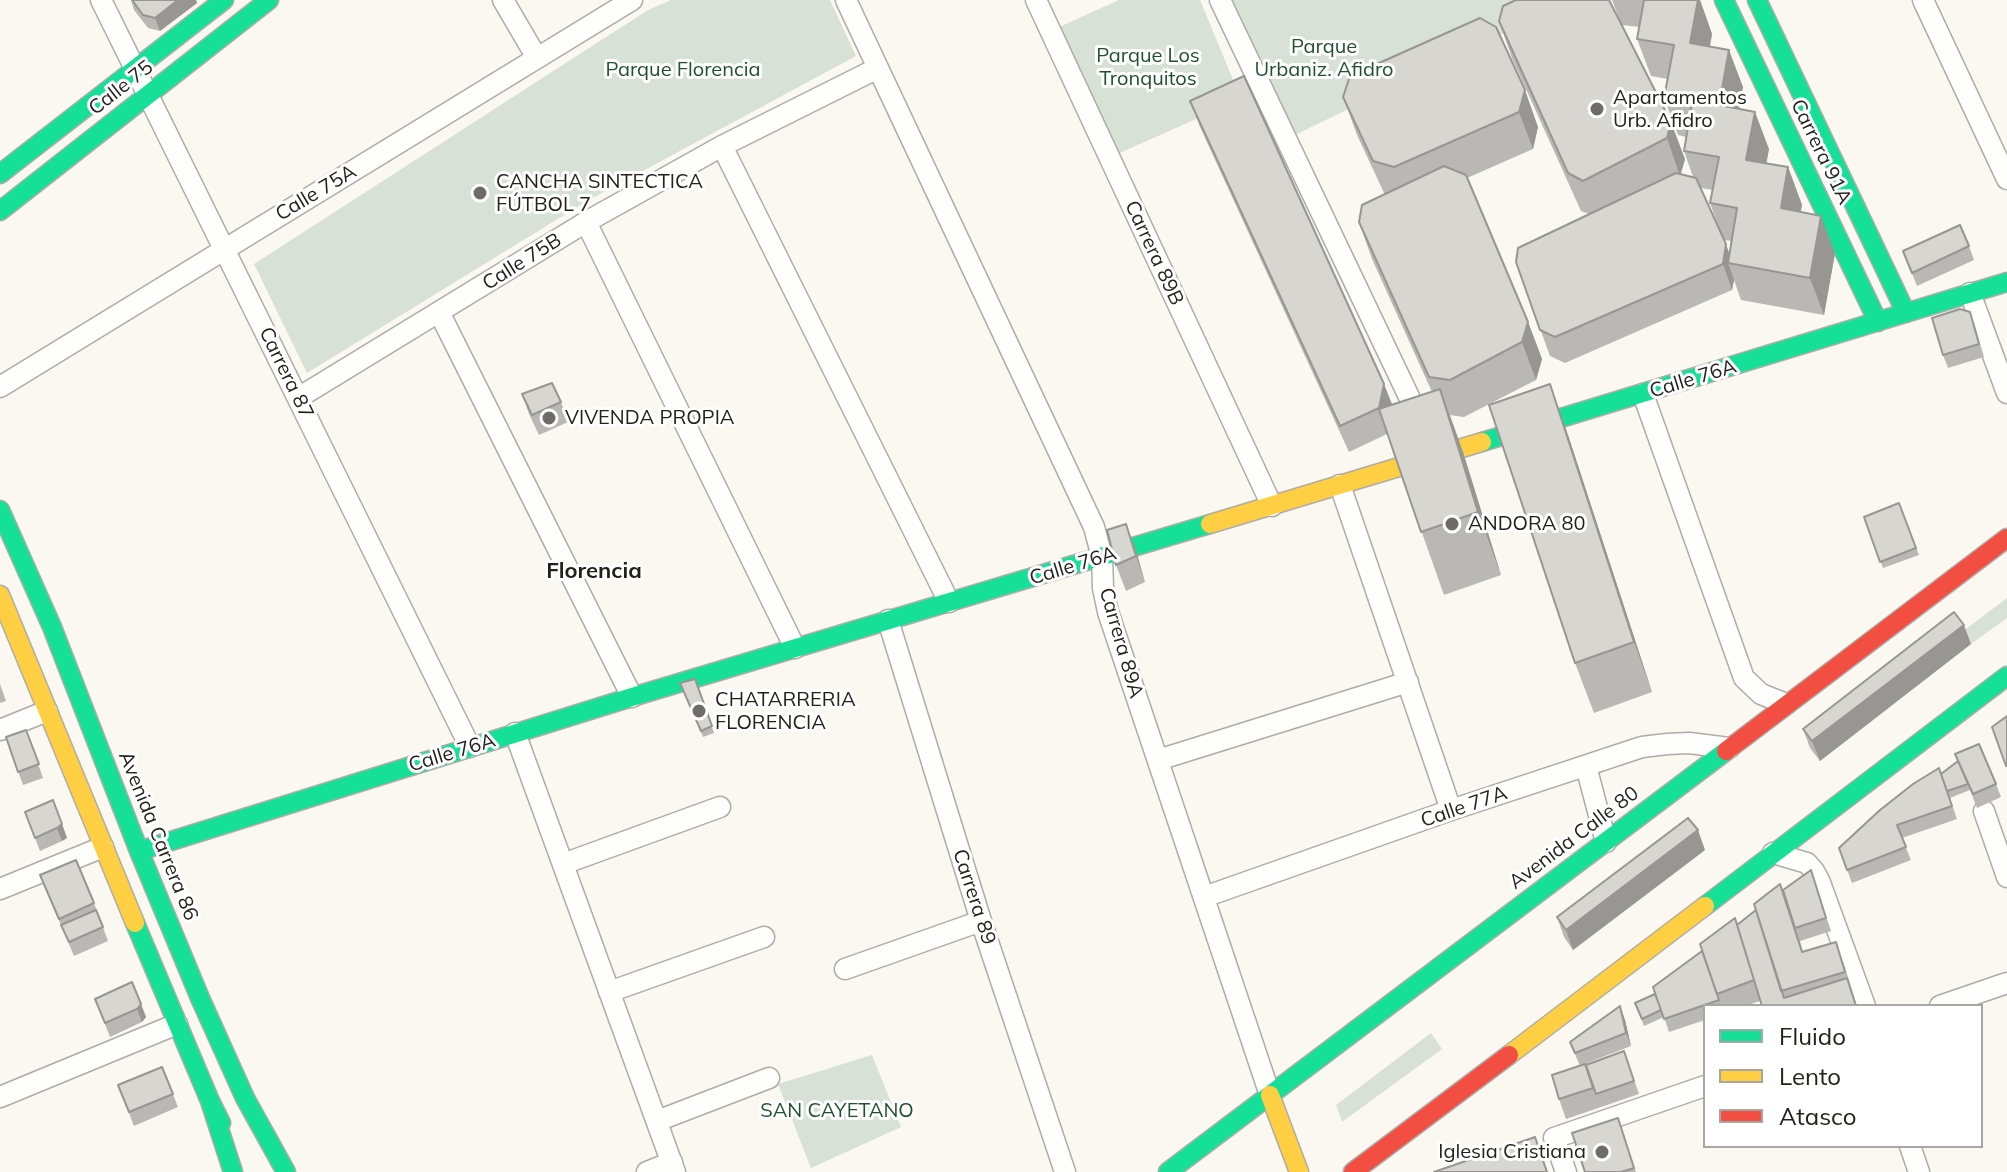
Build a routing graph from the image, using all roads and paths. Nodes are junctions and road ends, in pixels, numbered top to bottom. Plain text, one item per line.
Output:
1 (101, 0) edge
2 (224, 0) edge
3 (269, 0) edge
4 (503, 0) edge
5 (632, 0) edge
6 (846, 0) edge
7 (1036, 0) edge
8 (1220, 0) edge
9 (1724, 0) edge
10 (1757, 0) edge
11 (1923, 0) edge
12 (537, 58) junction
13 (878, 68) junction
14 (135, 69) junction
15 (148, 95) junction
16 (722, 146) junction
17 (0, 174) edge
18 (2007, 179) edge
19 (0, 211) edge
20 (586, 222) junction
21 (224, 249) junction
22 (2007, 282) edge
23 (1970, 293) junction
24 (439, 312) junction
25 (1906, 313) junction
26 (1878, 322) junction
27 (0, 387) edge
28 (2007, 393) edge
29 (1643, 394) junction
30 (298, 398) junction
31 (1437, 456) junction
32 (1340, 485) junction
33 (1272, 506) junction
34 (0, 510) edge
35 (2007, 538) edge
36 (1102, 557) junction
37 (0, 595) edge
38 (949, 602) junction
39 (888, 620) junction
40 (795, 648) junction
41 (2007, 676) edge
42 (1408, 682) junction
43 (632, 697) junction
44 (1786, 704) junction
45 (47, 711) junction
46 (0, 730) edge
47 (515, 733) junction
48 (470, 747) junction
49 (1729, 748) junction
50 (1158, 760) junction
51 (1586, 766) junction
52 (720, 807) dead end
53 (1451, 810) junction
54 (1984, 811) dead end
55 (1606, 842) junction
56 (103, 847) junction
57 (139, 851) junction
58 (1773, 853) junction
59 (563, 864) junction
60 (2007, 877) edge
61 (0, 889) edge
62 (1204, 897) junction
63 (981, 921) junction
64 (764, 937) dead end
65 (845, 969) dead end
66 (2007, 983) edge
67 (609, 992) junction
68 (1864, 1004) edge
69 (1946, 1004) edge
70 (177, 1024) junction
71 (769, 1078) dead end
72 (1703, 1087) edge
73 (1270, 1095) junction
74 (0, 1097) edge
75 (210, 1101) junction
76 (657, 1121) junction
77 (1911, 1148) edge
78 (674, 1167) edge
79 (233, 1172) edge
80 (246, 1172) edge
81 (286, 1172) edge
82 (647, 1172) edge
83 (1065, 1172) edge
84 (1168, 1172) edge
85 (1299, 1172) edge
86 (1353, 1172) edge
87 (1566, 1172) edge
88 (1919, 1172) edge

1 - 14 street, Carrera 87
2 - 14 main road, Calle 75
3 - 15 main road, Calle 75
4 - 12 street
5 - 12 street, Calle 75A
6 - 13 street, Carrera 89A
7 - 33 street, Carrera 89B
8 - 31 street
9 - 26 main road, Carrera 91A
10 - 25 main road, Carrera 91A
11 - 18 street
12 - 21 street, Calle 75A
13 - 16 street, Calle 75B
13 - 36 street, Carrera 89A
14 - 15 street, Carrera 87
14 - 17 main road, Calle 75
15 - 19 main road, Calle 75
15 - 21 street, Carrera 87
16 - 20 street, Calle 75B
16 - 38 street
20 - 24 street, Calle 75B
20 - 40 street
21 - 27 street, Calle 75A
21 - 30 street, Carrera 87
22 - 23 main road, Calle 76A
23 - 25 main road, Calle 76A
23 - 28 street
24 - 30 street, Calle 75B
24 - 43 street
25 - 26 main road, Calle 76A
26 - 29 main road, Calle 76A
29 - 31 main road, Calle 76A
29 - 44 street
30 - 48 street, Carrera 87
31 - 32 main road, Calle 76A
32 - 33 main road, Calle 76A
32 - 42 street
33 - 36 main road, Calle 76A
34 - 57 main road, Avenida Carrera 86
35 - 44 main road, Avenida Calle 80
36 - 38 main road, Calle 76A
36 - 50 street, Carrera 89A
37 - 45 main road
38 - 39 main road, Calle 76A
39 - 40 main road, Calle 76A
39 - 63 street, Carrera 89
40 - 43 main road, Calle 76A
41 - 58 main road
42 - 50 street
42 - 53 street
43 - 47 main road, Calle 76A
44 - 49 main road, Avenida Calle 80
45 - 46 street
45 - 56 main road
47 - 48 main road, Calle 76A
47 - 59 street
48 - 57 main road, Calle 76A
49 - 51 street, Calle 77A
49 - 55 main road, Avenida Calle 80
50 - 62 street, Carrera 89A
51 - 53 street, Calle 77A
51 - 55 street
52 - 59 street
53 - 62 street, Calle 77A
54 - 60 street
55 - 73 main road, Avenida Calle 80
56 - 61 street
56 - 70 main road
57 - 81 main road, Avenida Carrera 86
58 - 68 street
58 - 86 main road
59 - 67 street
62 - 73 street, Carrera 89A
63 - 65 street
63 - 83 street, Carrera 89
64 - 67 street
66 - 69 street
67 - 76 street
70 - 74 street
70 - 75 main road
71 - 76 street
72 - 87 street
73 - 84 main road, Avenida Calle 80
73 - 85 main road, Carrera 89A
75 - 79 main road
75 - 80 main road
76 - 78 street
77 - 88 street
78 - 82 street

